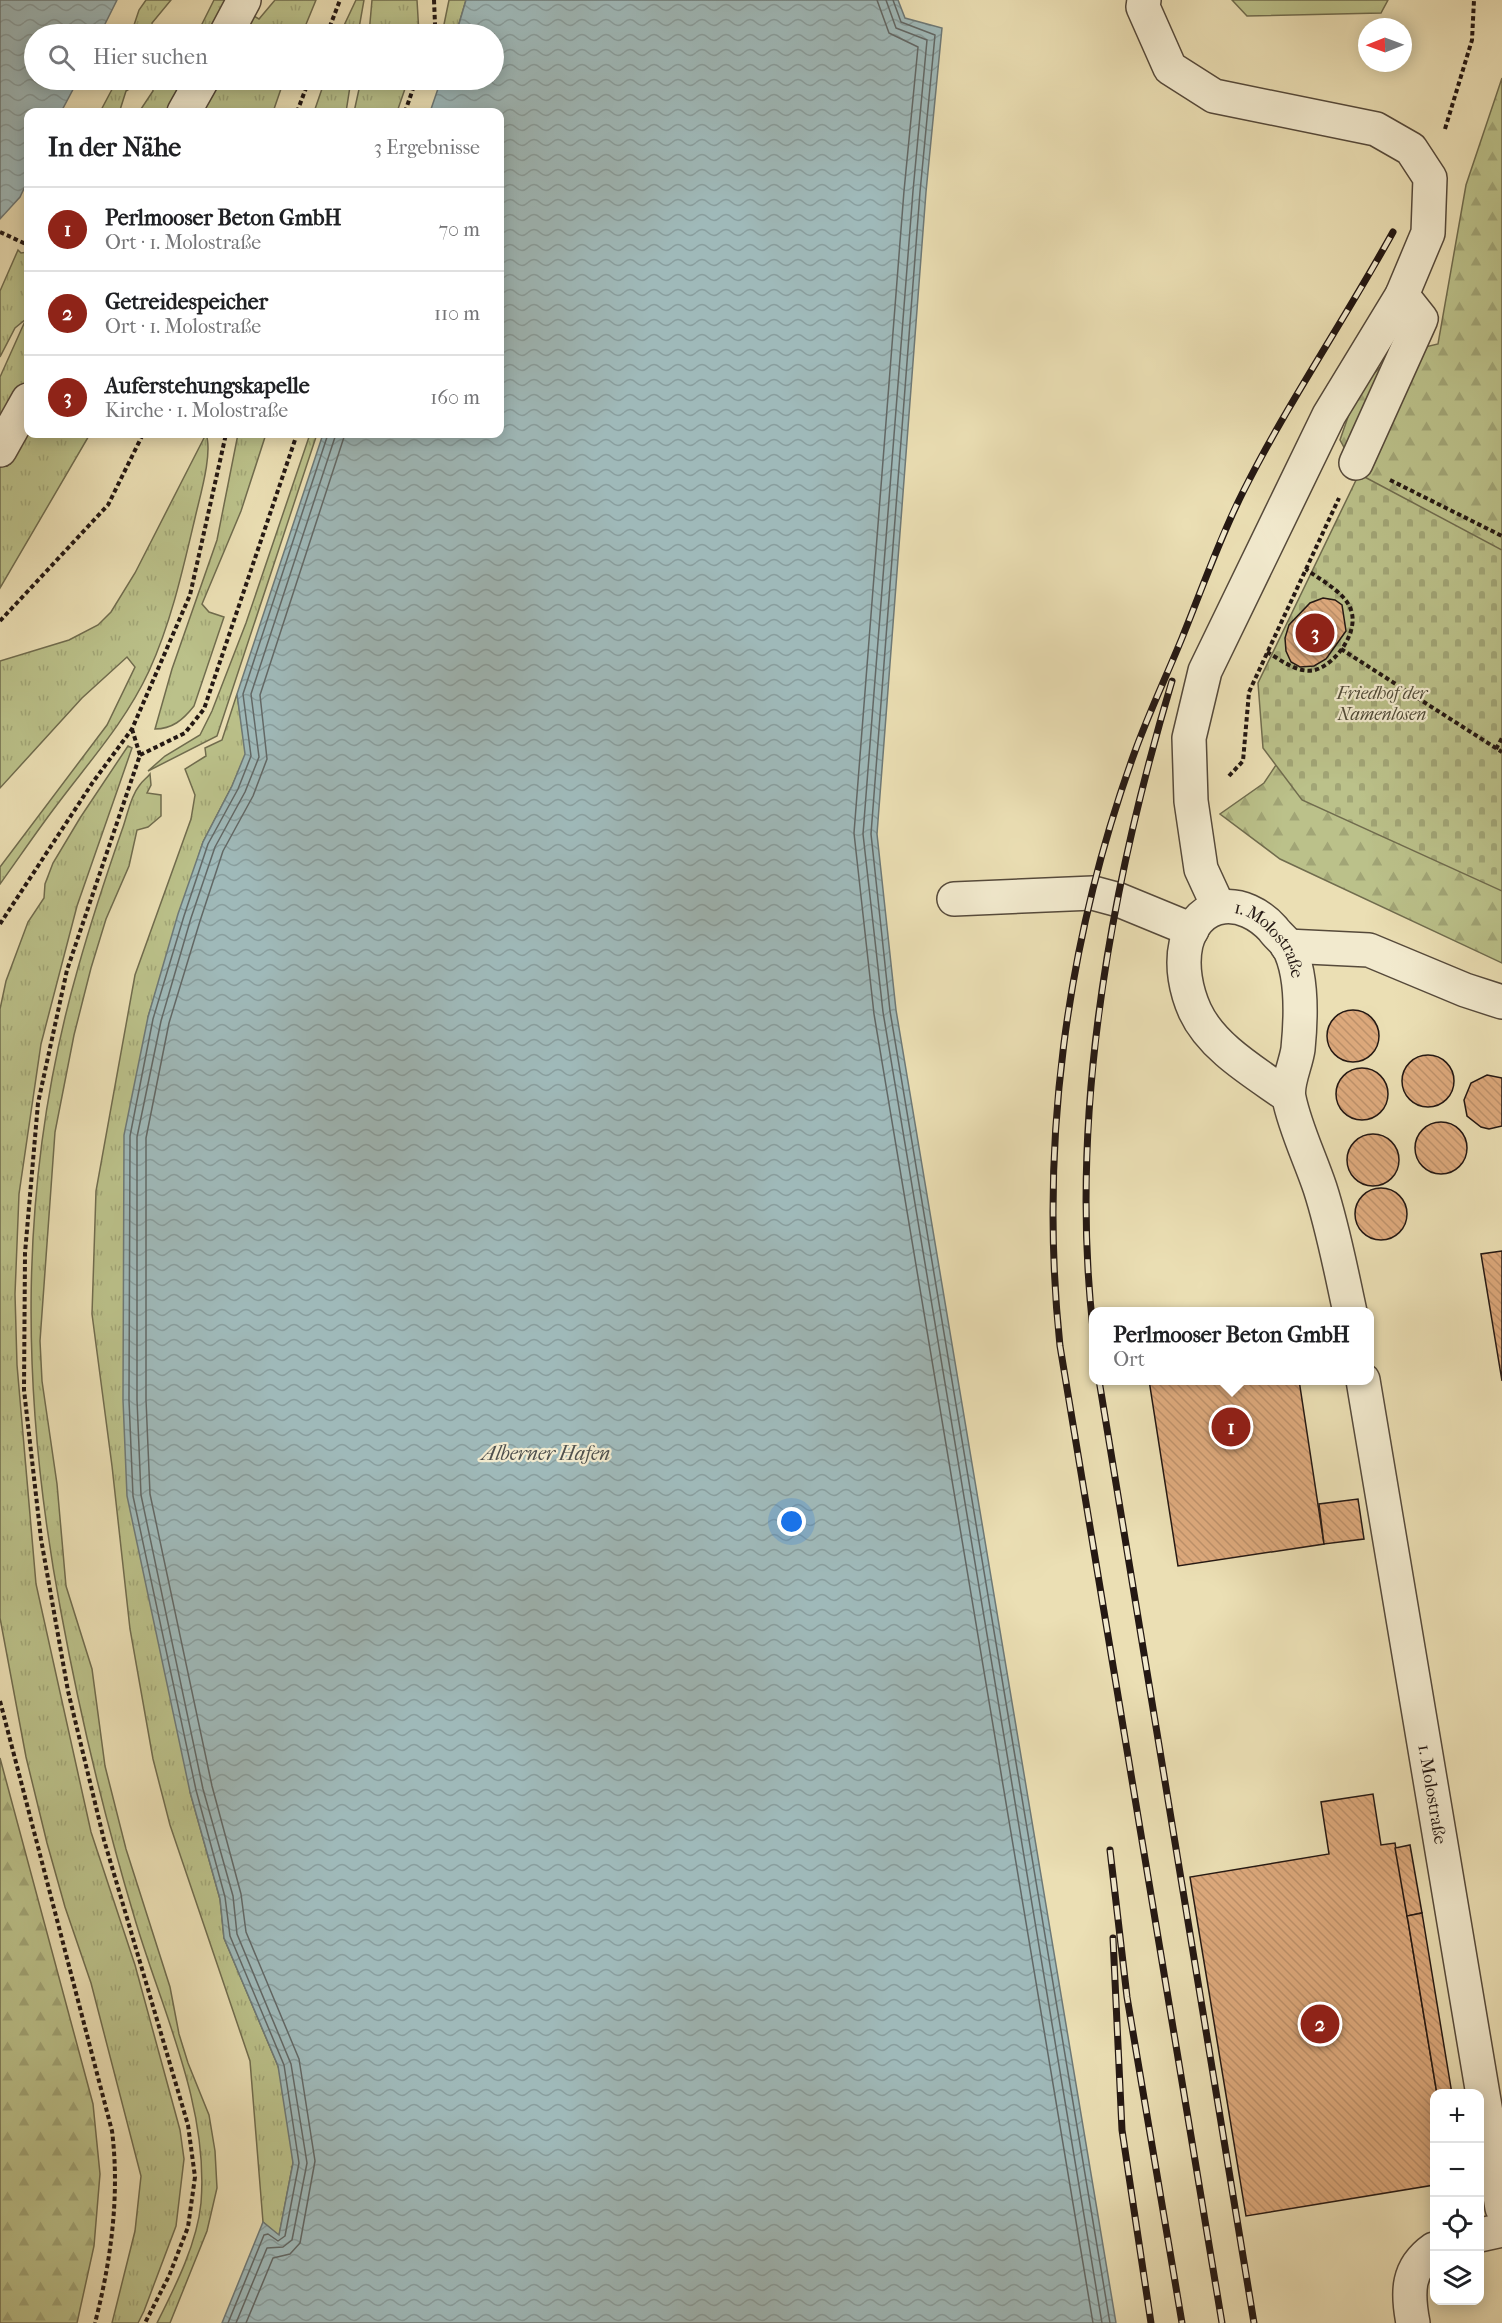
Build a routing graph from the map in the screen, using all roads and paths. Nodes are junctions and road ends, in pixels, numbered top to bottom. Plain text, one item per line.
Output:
1 (244, 0) edge
2 (340, 0) edge
3 (434, 0) edge
4 (1144, 0) edge
5 (1474, 0) edge
6 (231, 24) edge
7 (331, 24) edge
8 (435, 24) edge
9 (196, 90) edge
10 (305, 90) edge
11 (413, 90) edge
12 (186, 108) edge
13 (298, 108) edge
14 (406, 108) edge
15 (1430, 178) junction
16 (0, 232) edge
17 (24, 243) edge
18 (1401, 295) junction
19 (24, 407) edge
20 (141, 438) edge
21 (225, 438) edge
22 (296, 438) edge
23 (0, 450) edge
24 (1356, 463) junction
25 (1502, 536) edge
26 (1306, 570) junction
27 (0, 621) edge
28 (1341, 650) junction
29 (1267, 652) junction
30 (132, 729) junction
31 (1502, 738) edge
32 (1496, 748) junction
33 (1502, 752) edge
34 (140, 755) junction
35 (1233, 774) dead end
36 (954, 899) dead end
37 (1218, 906) junction
38 (0, 924) edge
39 (1192, 930) junction
40 (1287, 946) junction
41 (1502, 1002) edge
42 (1288, 1096) junction
43 (1349, 1307) edge
44 (1364, 1385) edge
45 (0, 1701) edge
46 (1502, 2208) edge
47 (1502, 2230) edge
48 (1484, 2234) edge
49 (1431, 2251) edge
50 (95, 2323) edge
51 (145, 2323) edge
52 (1413, 2323) edge

1 - 6 street
2 - 7 path
3 - 8 path
4 - 15 street
5 - 15 path
9 - 12 street
10 - 13 path
11 - 14 path
15 - 18 street
16 - 17 path
18 - 24 street
18 - 37 street
19 - 23 street
20 - 27 path
21 - 30 path
22 - 34 path
24 - 25 path
24 - 26 path
26 - 28 path
26 - 29 path
28 - 29 path
28 - 32 path
29 - 35 path
30 - 34 path
30 - 38 path
31 - 32 path
32 - 33 path
34 - 51 path
36 - 39 street
37 - 39 street, 1. Molostraße
37 - 40 street, 1. Molostraße
39 - 42 street
40 - 41 street
40 - 42 street, 1. Molostraße
42 - 43 street
44 - 46 street, 1. Molostraße
45 - 50 path
47 - 48 street
49 - 52 street

